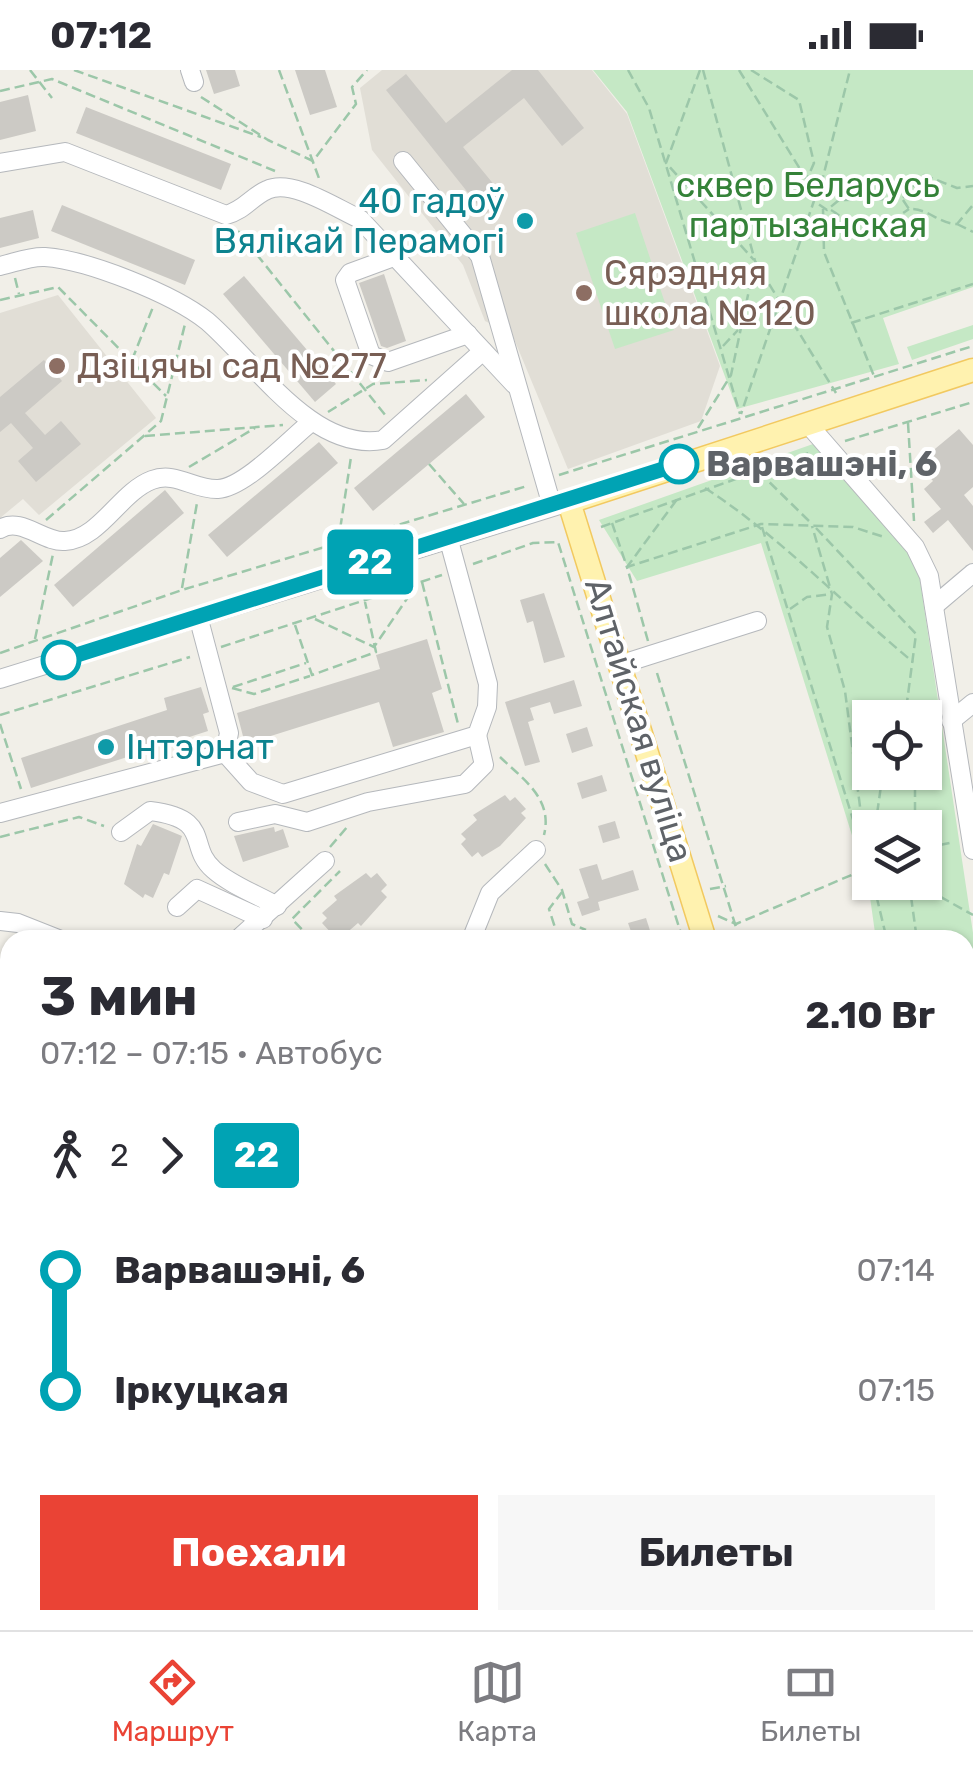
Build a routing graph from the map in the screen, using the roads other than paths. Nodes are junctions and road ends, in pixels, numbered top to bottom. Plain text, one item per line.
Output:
1 (0, 162) edge
2 (403, 162) dead end
3 (396, 256) junction
4 (0, 266) edge
5 (468, 334) junction
6 (484, 350) junction
7 (973, 370) edge
8 (514, 384) junction
9 (310, 423) junction
10 (806, 424) junction
11 (561, 504) junction
12 (0, 529) edge
13 (448, 538) junction
14 (973, 573) edge
15 (934, 606) junction
16 (198, 616) junction
17 (757, 621) dead end
18 (622, 664) junction
19 (0, 680) edge
20 (973, 703) edge
21 (951, 721) junction
22 (470, 737) junction
23 (225, 753) junction
24 (0, 813) edge
25 (238, 822) dead end
26 (121, 832) road end
27 (972, 841) edge
28 (536, 850) road end
29 (326, 858) road end
30 (177, 906) dead end
31 (277, 906) junction
32 (262, 919) junction
33 (0, 921) edge
34 (37, 930) edge
35 (249, 930) edge
36 (475, 930) edge
37 (703, 930) edge

1 - 3 street
2 - 8 street
3 - 5 street
3 - 5 street
4 - 9 street
5 - 6 street
6 - 8 street
6 - 9 street
7 - 10 main road
8 - 11 street
9 - 12 street
10 - 11 main road
10 - 15 street
11 - 13 street
11 - 18 main road, Алтайская вуліца
13 - 16 street
13 - 22 street
14 - 15 street
15 - 21 street
16 - 19 street
16 - 23 street
17 - 18 street
18 - 37 main road, Алтайская вуліца
20 - 21 street
21 - 27 street
22 - 23 street
22 - 25 street
23 - 24 street
26 - 31 street
28 - 36 street
29 - 31 street
30 - 32 street
31 - 32 street
32 - 35 street
33 - 34 street

